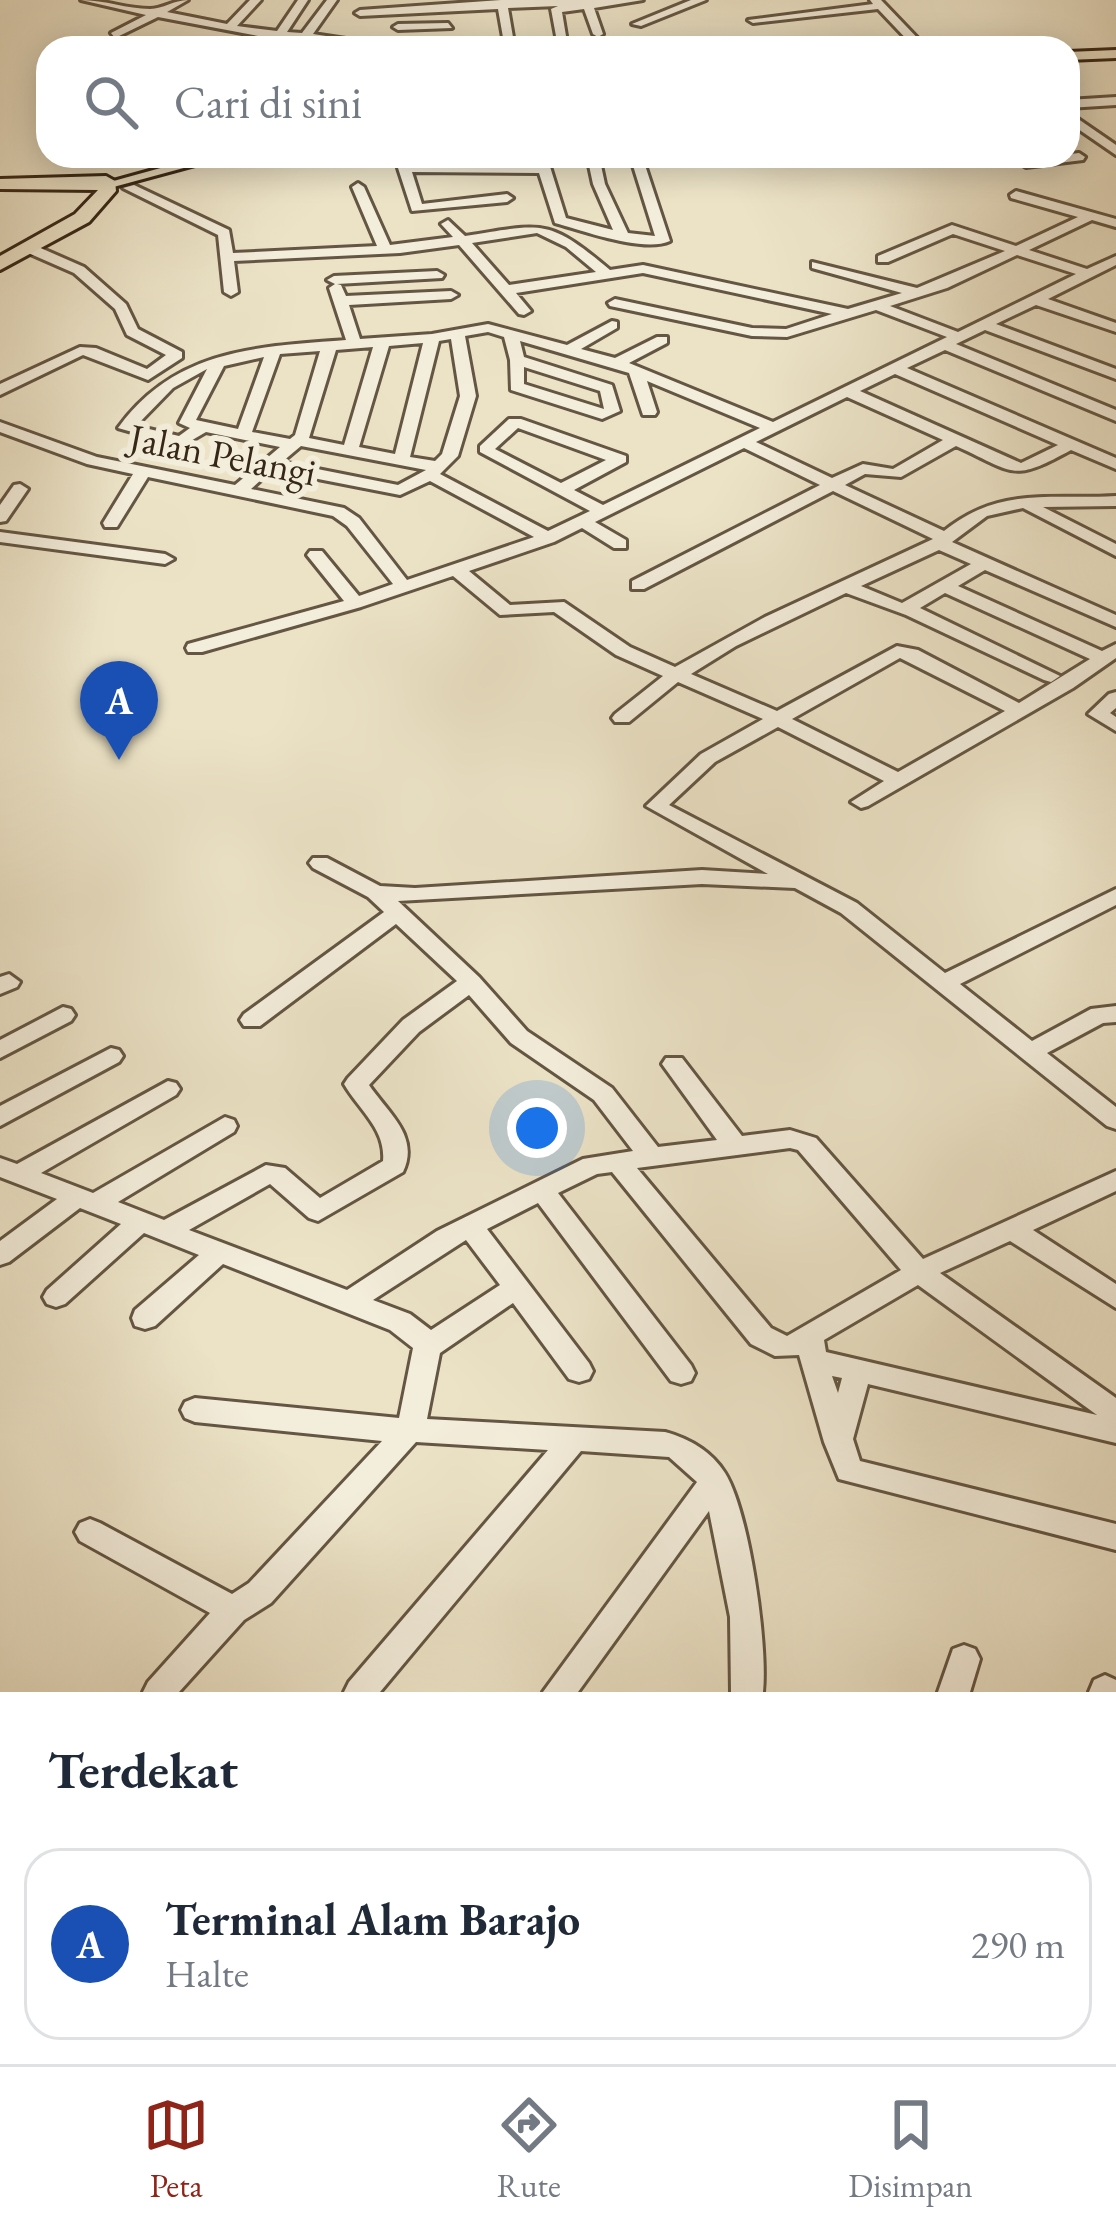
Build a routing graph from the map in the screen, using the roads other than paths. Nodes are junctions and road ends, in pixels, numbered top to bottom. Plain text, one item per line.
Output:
1 (86, 0) edge
2 (143, 0) edge
3 (183, 0) edge
4 (256, 0) edge
5 (303, 0) edge
6 (332, 0) edge
7 (368, 0) edge
8 (701, 0) edge
9 (534, 1) edge
10 (502, 2) edge
11 (632, 2) edge
12 (880, 2) edge
13 (590, 3) edge
14 (460, 4) edge
15 (130, 8) junction
16 (163, 14) junction
17 (356, 18) junction
18 (753, 20) dead end
19 (398, 24) junction
20 (448, 26) dead end
21 (229, 28) junction
22 (598, 34) dead end
23 (116, 35) dead end
24 (280, 35) junction
25 (292, 36) edge
26 (306, 36) edge
27 (344, 36) edge
28 (508, 36) edge
29 (561, 36) dead end
30 (913, 36) edge
31 (1116, 52) edge
32 (1080, 54) edge
33 (1116, 101) edge
34 (1080, 103) edge
35 (1080, 124) edge
36 (1109, 143) edge
37 (1116, 151) edge
38 (164, 168) edge
39 (184, 168) edge
40 (404, 168) edge
41 (456, 168) edge
42 (489, 168) edge
43 (512, 168) edge
44 (545, 168) edge
45 (595, 168) edge
46 (640, 168) edge
47 (178, 170) junction
48 (502, 170) junction
49 (0, 186) edge
50 (358, 187) dead end
51 (129, 188) junction
52 (98, 190) junction
53 (1016, 195) dead end
54 (465, 202) junction
55 (1090, 216) junction
56 (976, 218) dead end
57 (448, 224) dead end
58 (1116, 224) edge
59 (948, 229) junction
60 (623, 237) junction
61 (463, 240) junction
62 (31, 248) junction
63 (385, 250) junction
64 (1017, 251) junction
65 (331, 254) junction
66 (226, 257) junction
67 (883, 259) dead end
68 (0, 260) edge
69 (1116, 260) edge
70 (817, 265) dead end
71 (605, 273) junction
72 (1091, 273) junction
73 (437, 274) dead end
74 (1116, 278) edge
75 (334, 280) junction
76 (505, 290) junction
77 (231, 292) dead end
78 (918, 293) junction
79 (451, 295) dead end
80 (1037, 300) junction
81 (340, 301) junction
82 (614, 303) dead end
83 (878, 306) junction
84 (524, 311) dead end
85 (850, 314) junction
86 (985, 325) junction
87 (612, 326) dead end
88 (1116, 328) edge
89 (457, 332) junction
90 (510, 332) junction
91 (432, 338) junction
92 (662, 340) dead end
93 (952, 341) junction
94 (382, 343) junction
95 (355, 345) junction
96 (329, 347) junction
97 (571, 349) junction
98 (274, 350) junction
99 (222, 360) junction
100 (517, 360) junction
101 (617, 363) junction
102 (895, 368) junction
103 (636, 370) junction
104 (1116, 374) edge
105 (0, 390) edge
106 (846, 391) junction
107 (649, 412) dead end
108 (1116, 416) edge
109 (0, 427) edge
110 (771, 427) junction
111 (201, 428) junction
112 (243, 436) junction
113 (956, 440) junction
114 (741, 441) junction
115 (296, 443) junction
116 (1071, 444) junction
117 (350, 451) junction
118 (400, 460) junction
119 (1116, 464) edge
120 (270, 465) junction
121 (434, 471) junction
122 (142, 472) junction
123 (832, 484) junction
124 (20, 489) dead end
125 (562, 489) junction
126 (238, 491) junction
127 (1116, 501) edge
128 (1023, 504) junction
129 (1089, 504) junction
130 (603, 511) junction
131 (0, 517) edge
132 (1116, 517) edge
133 (582, 521) junction
134 (111, 523) dead end
135 (0, 537) edge
136 (548, 538) junction
137 (942, 541) junction
138 (620, 544) dead end
139 (1116, 551) edge
140 (316, 555) dead end
141 (165, 560) dead end
142 (985, 563) junction
143 (456, 569) junction
144 (638, 585) dead end
145 (404, 587) junction
146 (848, 587) junction
147 (948, 588) junction
148 (355, 603) junction
149 (908, 609) junction
150 (1116, 622) edge
151 (195, 647) dead end
152 (1106, 652) edge
153 (680, 674) junction
154 (1051, 676) dead end
155 (1116, 698) edge
156 (1020, 711) junction
157 (622, 718) dead end
158 (780, 720) junction
159 (1116, 724) edge
160 (898, 780) junction
161 (860, 802) dead end
162 (320, 862) dead end
163 (802, 883) junction
164 (376, 892) junction
165 (1116, 896) edge
166 (395, 914) junction
167 (471, 982) junction
168 (942, 984) junction
169 (1116, 1014) edge
170 (63, 1015) dead end
171 (252, 1020) dead end
172 (0, 1050) edge
173 (1030, 1052) junction
174 (111, 1056) dead end
175 (674, 1064) dead end
176 (168, 1089) dead end
177 (0, 1117) edge
178 (1116, 1120) edge
179 (225, 1126) dead end
180 (734, 1144) junction
181 (652, 1158) junction
182 (619, 1163) junction
183 (6, 1171) edge
184 (1116, 1180) edge
185 (543, 1192) junction
186 (84, 1202) junction
187 (154, 1226) junction
188 (470, 1226) junction
189 (1011, 1228) junction
190 (220, 1251) junction
191 (0, 1255) edge
192 (919, 1272) junction
193 (517, 1287) junction
194 (56, 1297) dead end
195 (1116, 1298) edge
196 (350, 1302) junction
197 (145, 1318) dead end
198 (812, 1347) junction
199 (428, 1348) junction
200 (579, 1371) dead end
201 (681, 1373) dead end
202 (857, 1374) junction
203 (195, 1410) dead end
204 (1116, 1412) edge
205 (410, 1428) junction
206 (1116, 1431) edge
207 (576, 1437) junction
208 (838, 1442) junction
209 (713, 1481) junction
210 (90, 1532) dead end
211 (1116, 1537) edge
212 (233, 1610) junction
213 (964, 1659) dead end
214 (159, 1692) edge
215 (360, 1692) edge
216 (559, 1692) edge
217 (746, 1692) edge
218 (953, 1692) edge

1 - 15 street
2 - 15 street
3 - 16 street
4 - 21 street
5 - 24 street
6 - 26 street
7 - 17 street
8 - 11 street
9 - 10 street
9 - 13 street
10 - 14 street
10 - 28 street
11 - 13 street
12 - 18 street
12 - 30 street
13 - 22 street
13 - 29 street
14 - 19 street
15 - 16 street
16 - 21 street
16 - 23 street
17 - 19 street
17 - 27 street
19 - 20 street
21 - 24 street
24 - 25 street
31 - 32 main road
33 - 34 street
35 - 36 street
36 - 37 street
38 - 52 main road
39 - 47 main road
40 - 54 street
41 - 54 street
42 - 48 street
43 - 48 street
44 - 60 street
45 - 60 street
46 - 60 street
47 - 51 main road
47 - 52 main road
48 - 54 street
49 - 52 highway
49 - 52 highway
50 - 63 street
51 - 52 main road
51 - 66 street
52 - 62 highway
52 - 68 highway
53 - 55 street
55 - 58 street
55 - 64 street
56 - 59 street
57 - 61 street
59 - 64 street
59 - 67 street
61 - 63 street
61 - 71 street
61 - 76 street
62 - 68 highway
62 - 105 street
63 - 65 street
64 - 72 street
64 - 78 street
65 - 66 street
65 - 75 street
66 - 77 street
69 - 72 street
70 - 78 street
71 - 76 street
71 - 85 street
72 - 74 street
72 - 80 street
73 - 75 street
75 - 81 street
76 - 84 street
78 - 83 street
79 - 81 street
80 - 86 street
80 - 88 street
81 - 95 street
82 - 85 street
83 - 85 street
83 - 93 street
86 - 93 street
86 - 104 street
87 - 97 street
89 - 90 street
89 - 91 street
89 - 121 street
90 - 97 street
90 - 100 street
91 - 94 street
91 - 118 street
92 - 101 street
93 - 102 street
93 - 108 street
94 - 95 street
94 - 117 street
95 - 96 street
96 - 98 street
96 - 115 street
97 - 101 street
98 - 99 street
98 - 112 street
99 - 111 street
99 - 111 street
100 - 100 street
101 - 103 street
102 - 106 street
102 - 116 street
103 - 107 street
103 - 110 street
106 - 110 street
106 - 113 street
109 - 122 street, Jalan Pelangi
110 - 114 street
111 - 112 street
112 - 115 street
113 - 116 street
113 - 123 street
114 - 123 street
114 - 130 street
115 - 117 street
115 - 120 street
116 - 119 street
117 - 118 street
118 - 121 street
120 - 121 street
120 - 126 street
121 - 136 street
122 - 126 street, Jalan Pelangi
122 - 134 street
123 - 137 street
123 - 144 street
124 - 131 street
125 - 125 street
125 - 130 street
126 - 145 street, Jalan Pelangi
127 - 129 street
128 - 129 street
128 - 137 street
128 - 139 street
129 - 132 street
130 - 133 street
133 - 136 street
133 - 138 street
135 - 141 street
136 - 143 street
137 - 142 street
137 - 146 street
140 - 148 street
142 - 147 street
142 - 150 street
143 - 145 street
143 - 153 street
145 - 148 street
146 - 149 street
146 - 153 street
147 - 149 street
147 - 152 street
148 - 151 street
149 - 154 street
152 - 156 street
153 - 157 street
153 - 158 street
155 - 159 street
156 - 158 street
156 - 160 street
158 - 160 street
158 - 163 street
160 - 161 street
162 - 164 street
163 - 164 street
163 - 168 street
164 - 166 street
165 - 168 street
166 - 167 street
166 - 171 street
167 - 181 street
167 - 187 street
168 - 173 street
169 - 173 street
170 - 172 street
173 - 178 street
174 - 177 street
175 - 180 street
176 - 183 street
179 - 186 street
180 - 181 street
180 - 192 street
181 - 182 street
182 - 185 street
182 - 198 street
183 - 186 street
184 - 189 street
185 - 188 street
185 - 201 street
186 - 187 street
186 - 191 street
187 - 190 street
187 - 194 street
188 - 193 street
188 - 196 street
189 - 192 street
189 - 195 street
190 - 196 street
190 - 197 street
192 - 198 street
192 - 204 street
193 - 199 street
193 - 200 street
196 - 199 street
198 - 202 street
198 - 208 street
199 - 205 street
202 - 206 street
202 - 208 street
203 - 205 street
205 - 207 street
205 - 212 street
207 - 209 street
207 - 215 street
208 - 211 street
209 - 216 street
209 - 217 street
210 - 212 street
212 - 214 street
213 - 218 street

